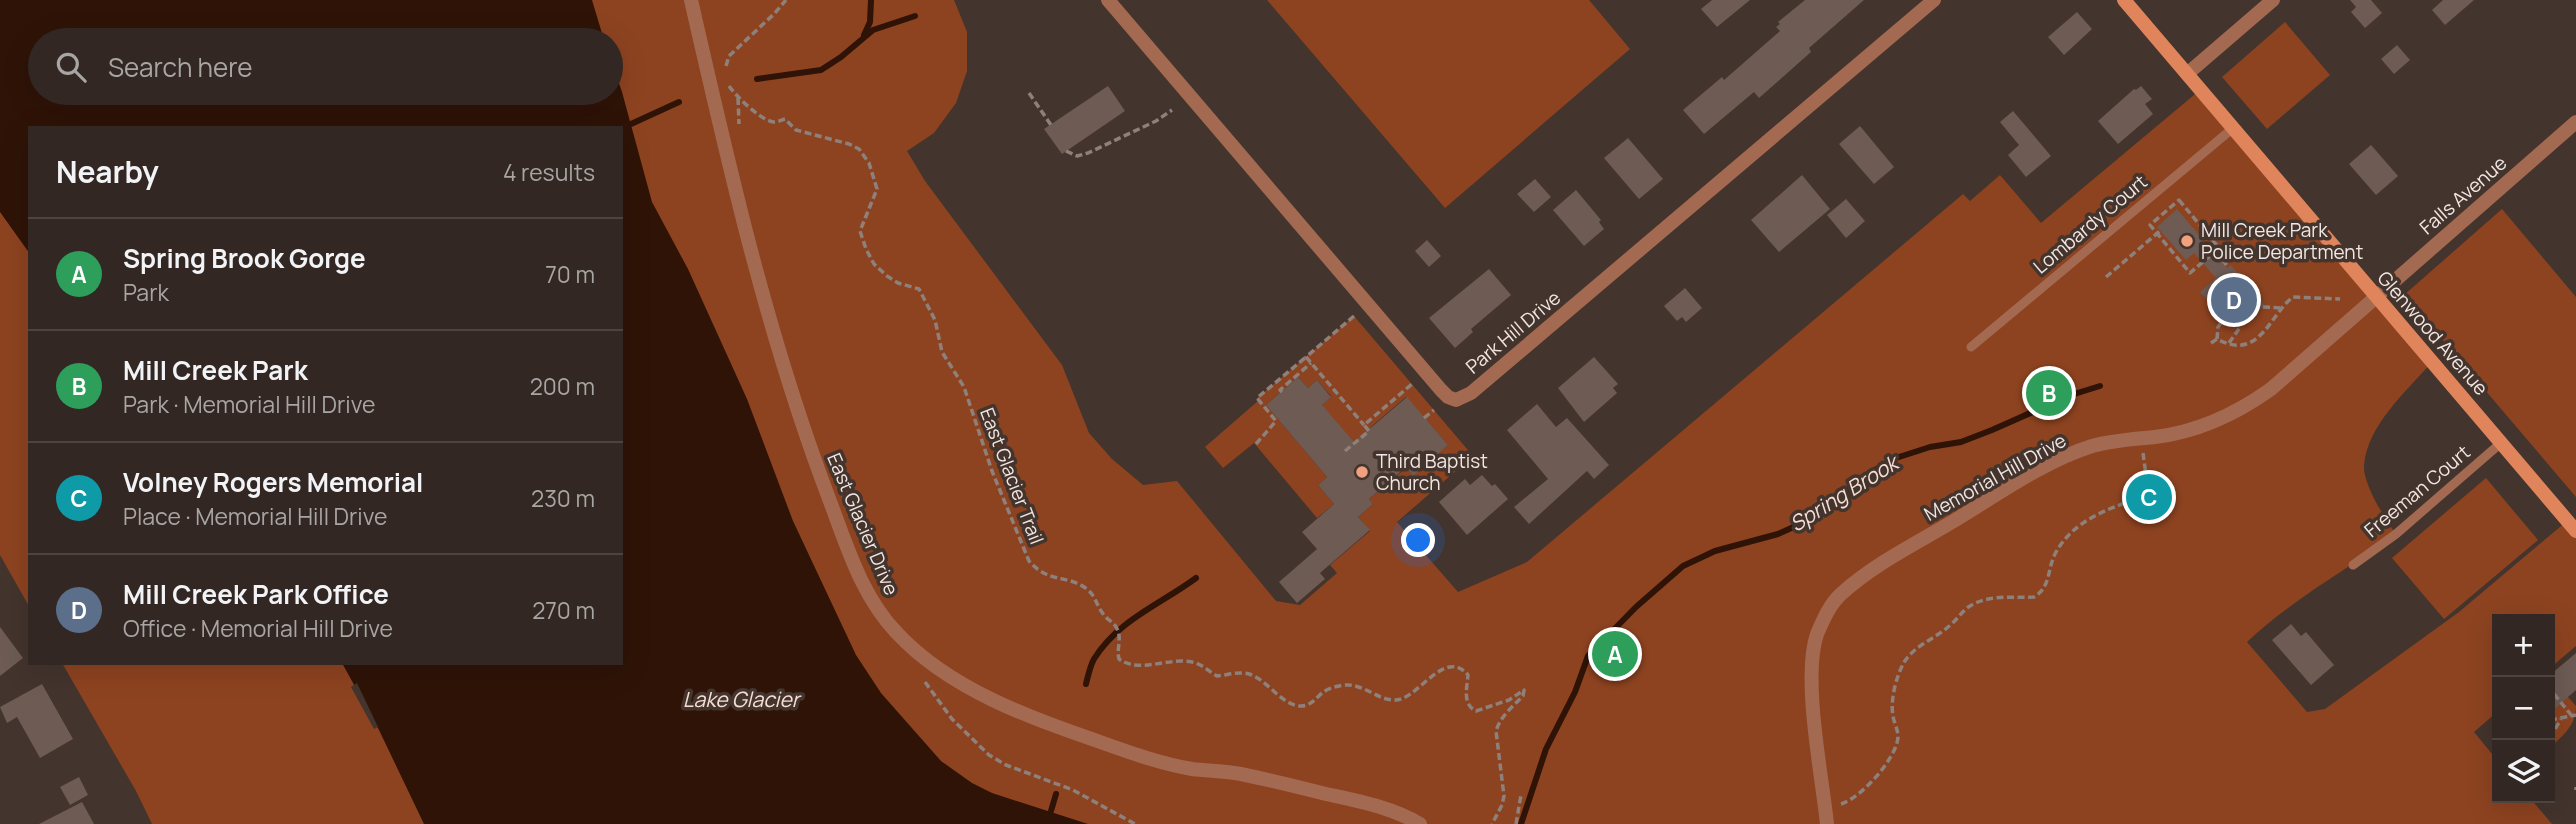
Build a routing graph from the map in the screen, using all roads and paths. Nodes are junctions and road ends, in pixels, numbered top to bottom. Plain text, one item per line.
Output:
1 (691, 0) edge
2 (786, 0) edge
3 (1108, 0) edge
4 (1934, 0) edge
5 (2124, 0) edge
6 (2273, 0) edge
7 (724, 69) dead end
8 (2187, 74) junction
9 (727, 83) dead end
10 (1028, 93) dead end
11 (738, 98) junction
12 (1172, 110) dead end
13 (2576, 122) edge
14 (1051, 125) dead end
15 (740, 129) dead end
16 (2232, 129) junction
17 (1066, 151) dead end
18 (2159, 232) junction
19 (2216, 251) junction
20 (2228, 267) dead end
21 (2106, 277) dead end
22 (2376, 297) junction
23 (2340, 299) dead end
24 (2263, 307) dead end
25 (2283, 309) junction
26 (2229, 312) dead end
27 (1354, 316) dead end
28 (2241, 326) dead end
29 (2217, 339) junction
30 (2211, 343) dead end
31 (2229, 343) junction
32 (1971, 347) dead end
33 (1306, 356) junction
34 (1311, 363) junction
35 (1412, 384) dead end
36 (1330, 385) junction
37 (1325, 389) dead end
38 (1282, 391) dead end
39 (1434, 410) dead end
40 (1424, 418) dead end
41 (1364, 425) junction
42 (2502, 442) junction
43 (1256, 444) dead end
44 (1345, 452) dead end
45 (2144, 463) dead end
46 (2146, 475) junction
47 (2128, 502) junction
48 (2576, 531) edge
49 (2353, 565) dead end
50 (917, 652) junction
51 (2555, 695) edge
52 (2574, 715) edge
53 (2561, 718) junction
54 (2555, 719) edge
55 (2555, 729) edge
56 (1521, 795) dead end
57 (1842, 803) dead end
58 (1135, 824) edge
59 (1420, 824) edge
60 (1492, 824) edge
61 (1516, 824) edge
62 (1827, 824) edge

1 - 50 street, East Glacier Drive
2 - 7 path
3 - 4 street, Park Hill Drive
5 - 8 main road, Glenwood Avenue
6 - 8 street
8 - 16 main road, Glenwood Avenue
9 - 11 path, East Glacier Trail
10 - 14 path
11 - 15 path
11 - 60 path, East Glacier Trail
12 - 17 path
13 - 22 street, Falls Avenue
16 - 22 main road, Glenwood Avenue
16 - 32 lane, Lombardy Court
18 - 19 path
18 - 19 path
18 - 21 path
19 - 20 path
22 - 42 main road, Glenwood Avenue
22 - 62 street, Memorial Hill Drive
23 - 25 path
24 - 25 path
25 - 31 path
26 - 29 path
27 - 33 path
28 - 31 path
29 - 30 path
29 - 31 path
33 - 34 path
33 - 43 path
34 - 36 path
34 - 38 path
35 - 41 path
36 - 37 path
36 - 41 path
39 - 40 path
41 - 44 path
42 - 48 main road, Glenwood Avenue
42 - 49 lane, Freeman Court
45 - 46 path
46 - 47 path
46 - 47 path
47 - 57 path
50 - 58 path
50 - 59 street, East Glacier Drive
51 - 52 path
52 - 53 path
53 - 54 path
53 - 55 path
56 - 61 path

